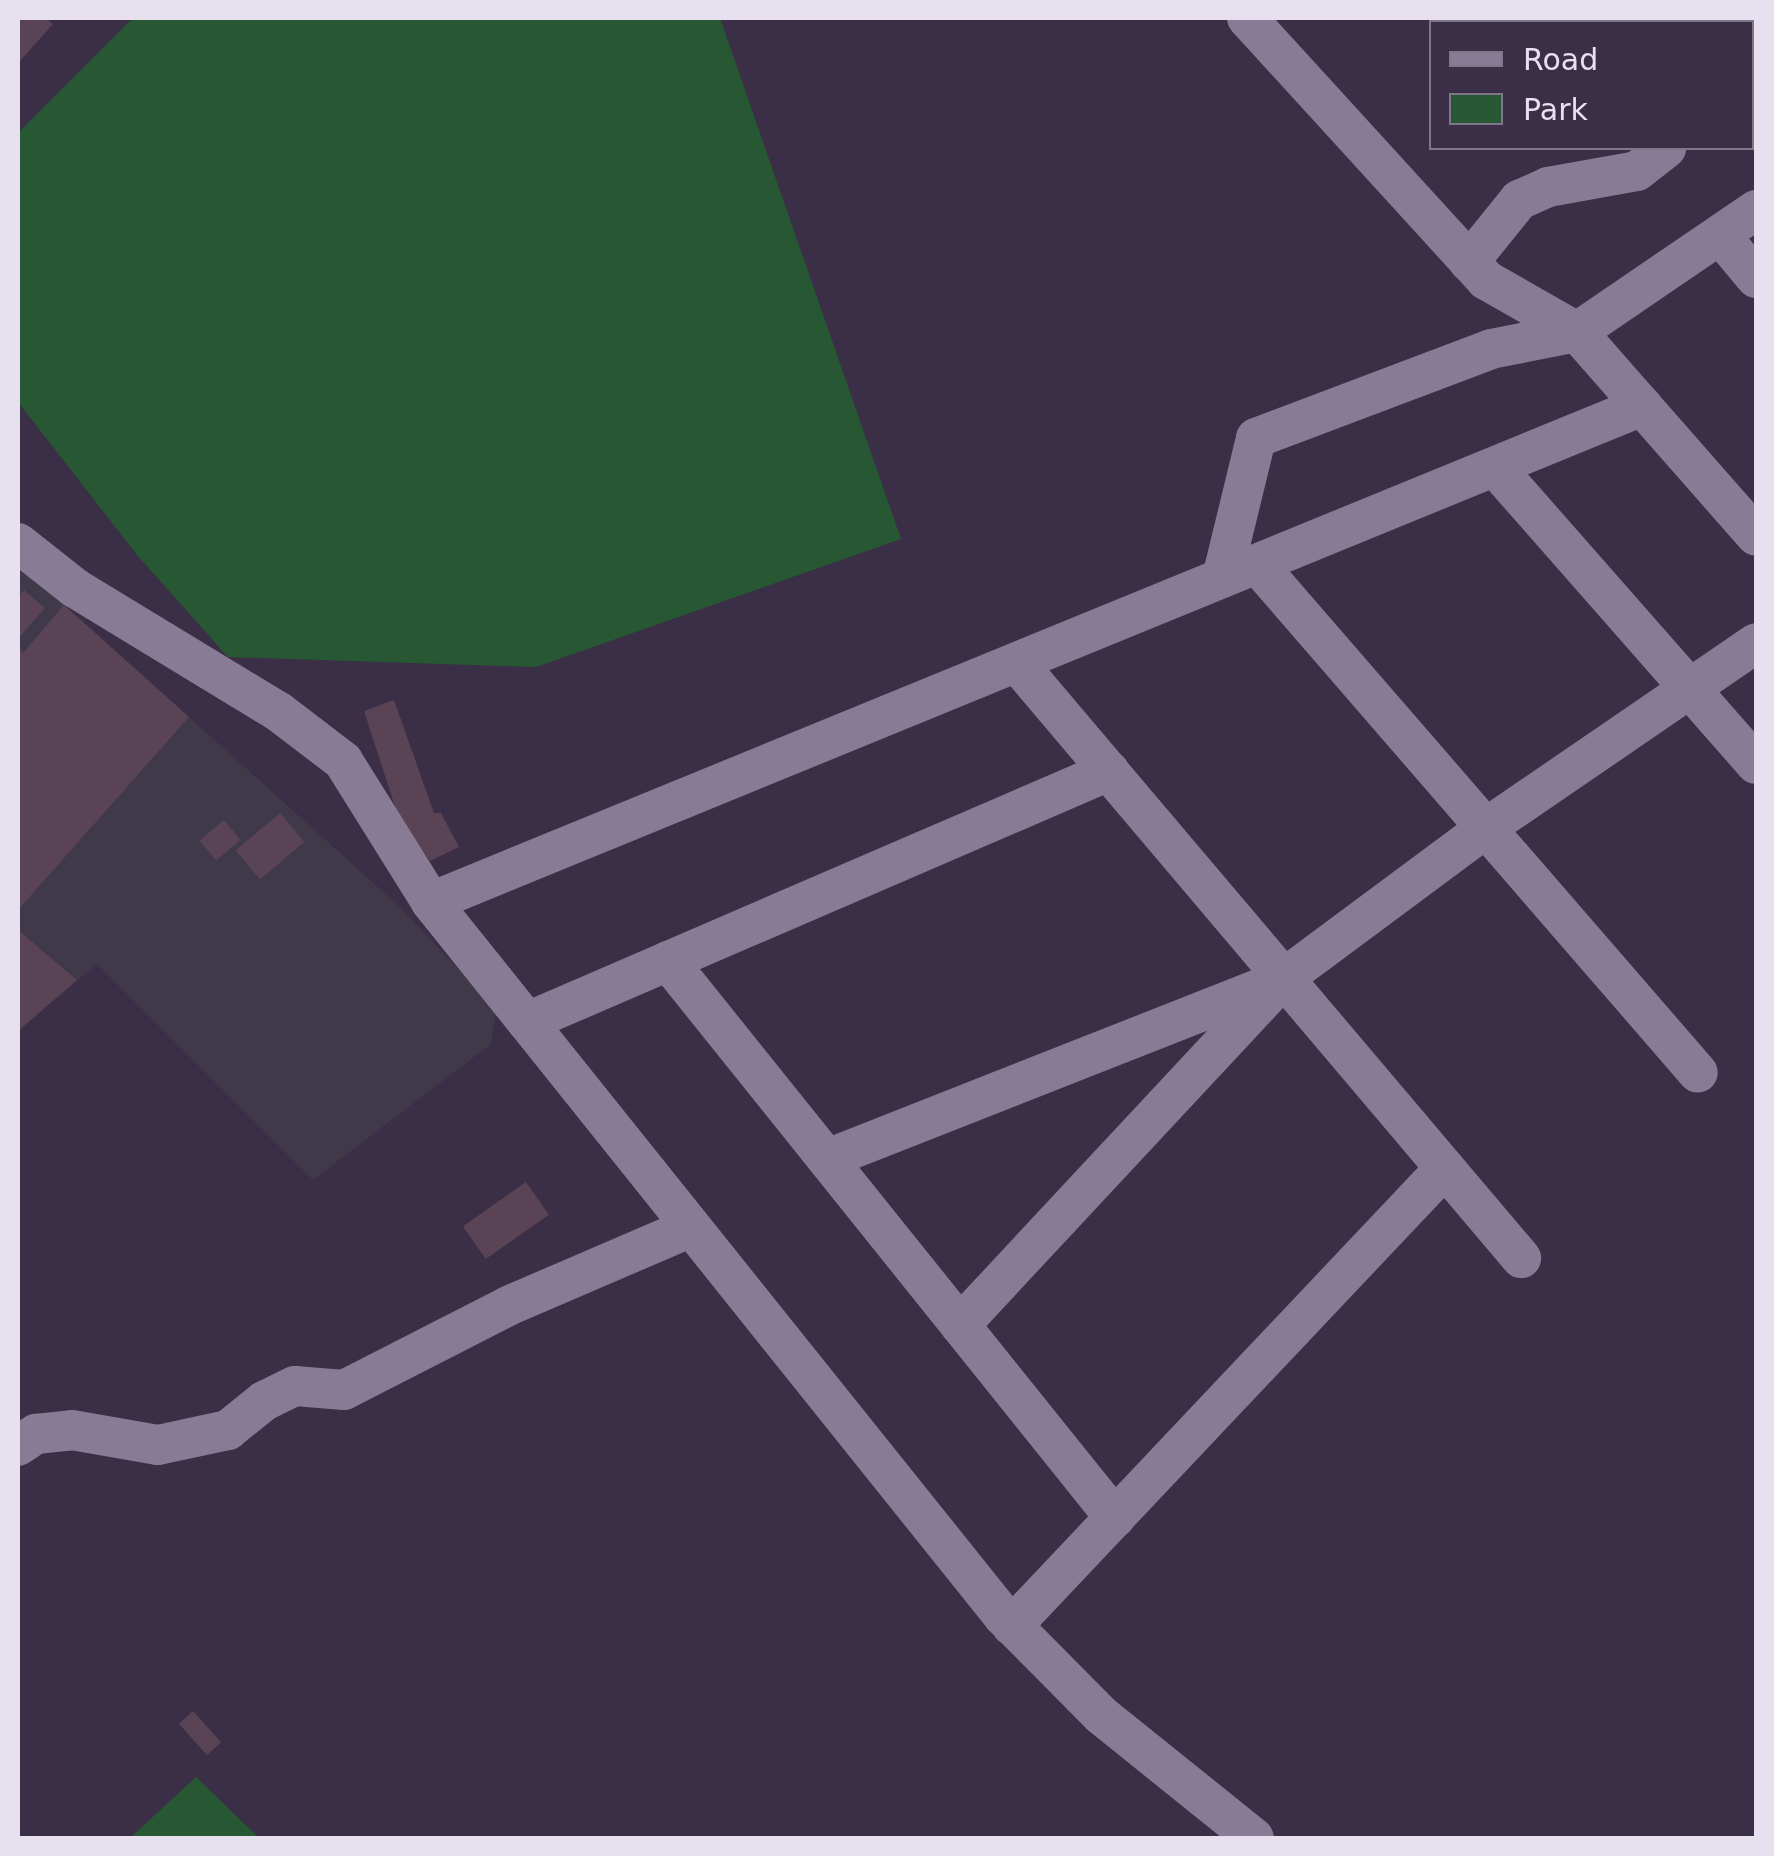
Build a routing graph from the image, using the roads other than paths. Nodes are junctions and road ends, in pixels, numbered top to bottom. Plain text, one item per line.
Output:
1 (1247, 18) edge
2 (1663, 150) edge
3 (1756, 210) edge
4 (1720, 235) junction
5 (1469, 262) junction
6 (1756, 278) edge
7 (1577, 332) junction
8 (1642, 406) junction
9 (1495, 467) junction
10 (1756, 536) edge
11 (18, 543) edge
12 (1240, 571) junction
13 (1756, 643) edge
14 (1016, 662) junction
15 (1690, 688) junction
16 (1756, 764) edge
17 (1109, 772) junction
18 (1486, 828) junction
19 (431, 902) junction
20 (668, 961) junction
21 (1284, 978) junction
22 (527, 1022) junction
23 (1698, 1073) dead end
24 (827, 1159) junction
25 (1445, 1168) junction
26 (692, 1227) junction
27 (1521, 1258) dead end
28 (960, 1325) junction
29 (18, 1446) edge
30 (1115, 1518) junction
31 (1012, 1626) junction
32 (1254, 1838) edge

1 - 5 street
2 - 5 street
3 - 4 street
4 - 6 street
4 - 7 street
5 - 7 street
7 - 8 street
7 - 12 street
8 - 9 street
8 - 10 street
9 - 12 street
9 - 15 street
11 - 19 street
12 - 14 street
12 - 18 street
13 - 15 street
14 - 17 street
14 - 19 street
15 - 16 street
15 - 18 street
17 - 20 street
17 - 21 street
18 - 21 street
18 - 23 street
19 - 22 street
20 - 22 street
20 - 24 street
21 - 24 street
21 - 25 street
21 - 28 street
22 - 26 street
24 - 28 street
25 - 27 street
25 - 30 street
26 - 29 street
26 - 31 street
28 - 30 street
30 - 31 street
31 - 32 street

